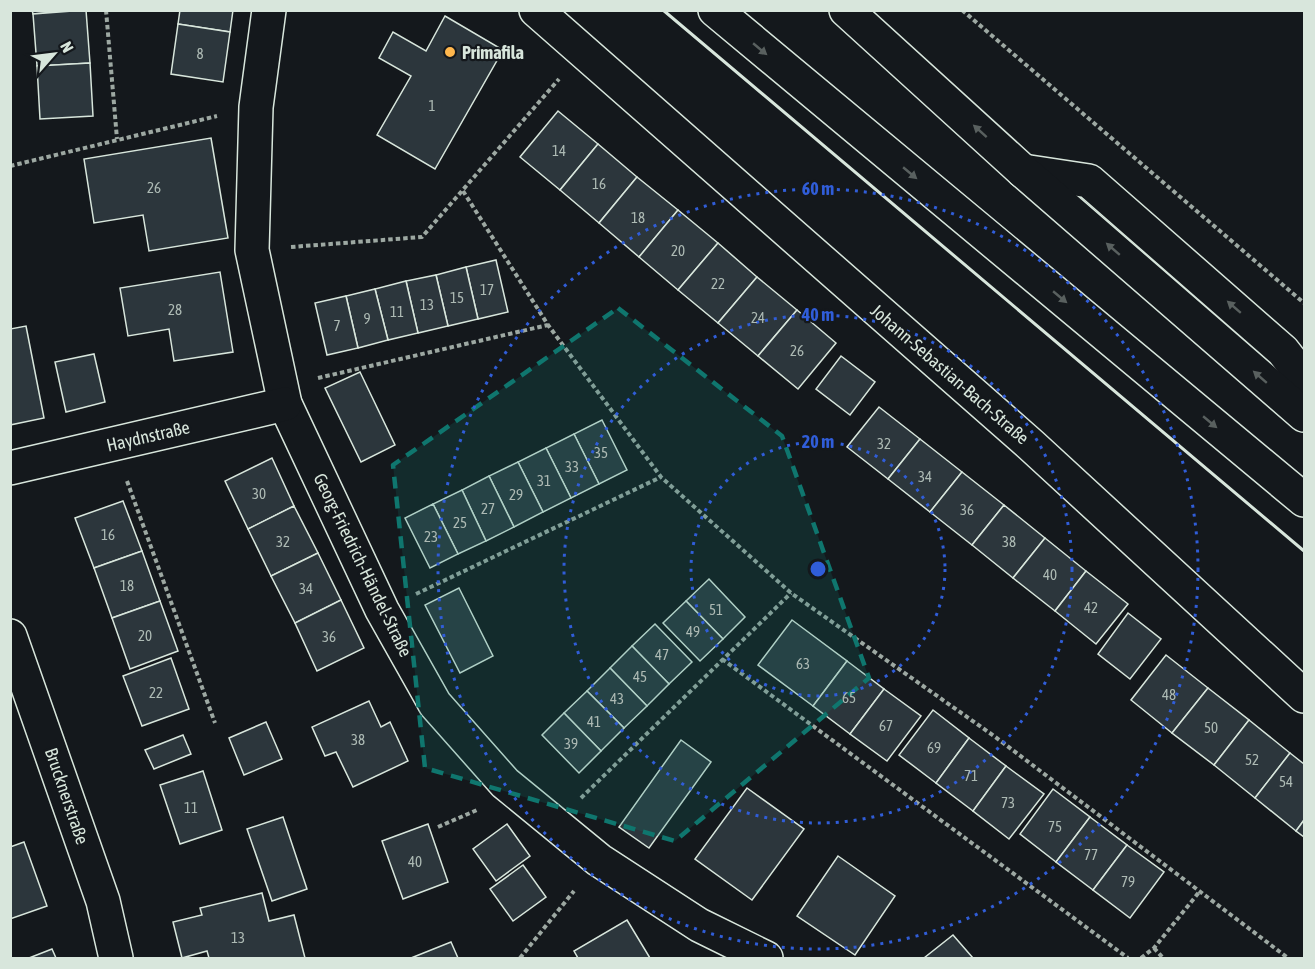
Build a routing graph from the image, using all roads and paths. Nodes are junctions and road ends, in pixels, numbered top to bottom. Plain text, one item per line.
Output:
1 (106, 10) edge
2 (269, 10) edge
3 (536, 10) edge
4 (715, 10) edge
5 (846, 10) edge
6 (962, 10) edge
7 (583, 51) junction
8 (256, 107) junction
9 (117, 139) junction
10 (10, 166) edge
11 (1023, 171) junction
12 (463, 192) junction
13 (252, 250) junction
14 (1305, 303) edge
15 (548, 325) junction
16 (1305, 378) edge
17 (282, 395) junction
18 (1305, 415) edge
19 (113, 444) junction
20 (10, 468) edge
21 (661, 477) junction
22 (1305, 500) edge
23 (791, 593) junction
24 (382, 610) junction
25 (10, 636) edge
26 (722, 659) junction
27 (1305, 696) edge
28 (215, 723) dead end
29 (553, 825) junction
30 (599, 860) junction
31 (1200, 891) junction
32 (1154, 948) junction
33 (116, 958) edge
34 (520, 958) edge
35 (766, 958) edge
36 (1128, 958) edge
37 (1141, 958) edge
38 (1163, 958) edge
39 (1288, 958) edge

1 - 9 path
2 - 8 street, Georg-Friedrich-Händel-Straße
3 - 7 street, Johann-Sebastian-Bach-Straße
4 -> 22 street
11 -> 5 street
6 - 14 path
7 - 12 path
7 - 27 street, Johann-Sebastian-Bach-Straße
8 - 9 path
8 - 13 street, Georg-Friedrich-Händel-Straße
9 - 10 path
16 -> 11 street
18 -> 11 street
12 - 13 path
12 - 15 path
13 - 17 street, Georg-Friedrich-Händel-Straße
15 - 17 path
15 - 21 path
17 - 19 street, Haydnstraße
17 - 24 street, Georg-Friedrich-Händel-Straße
19 - 20 street, Haydnstraße
19 - 28 path
21 - 23 path
21 - 24 path
23 - 26 path
23 - 31 path
24 - 29 street, Georg-Friedrich-Händel-Straße
25 - 33 street, Brucknerstraße
26 - 29 path
26 - 36 path
29 - 30 street, Georg-Friedrich-Händel-Straße
30 - 34 path
30 - 35 street, Georg-Friedrich-Händel-Straße
31 - 32 path
31 - 39 path
32 - 37 path
32 - 38 path

